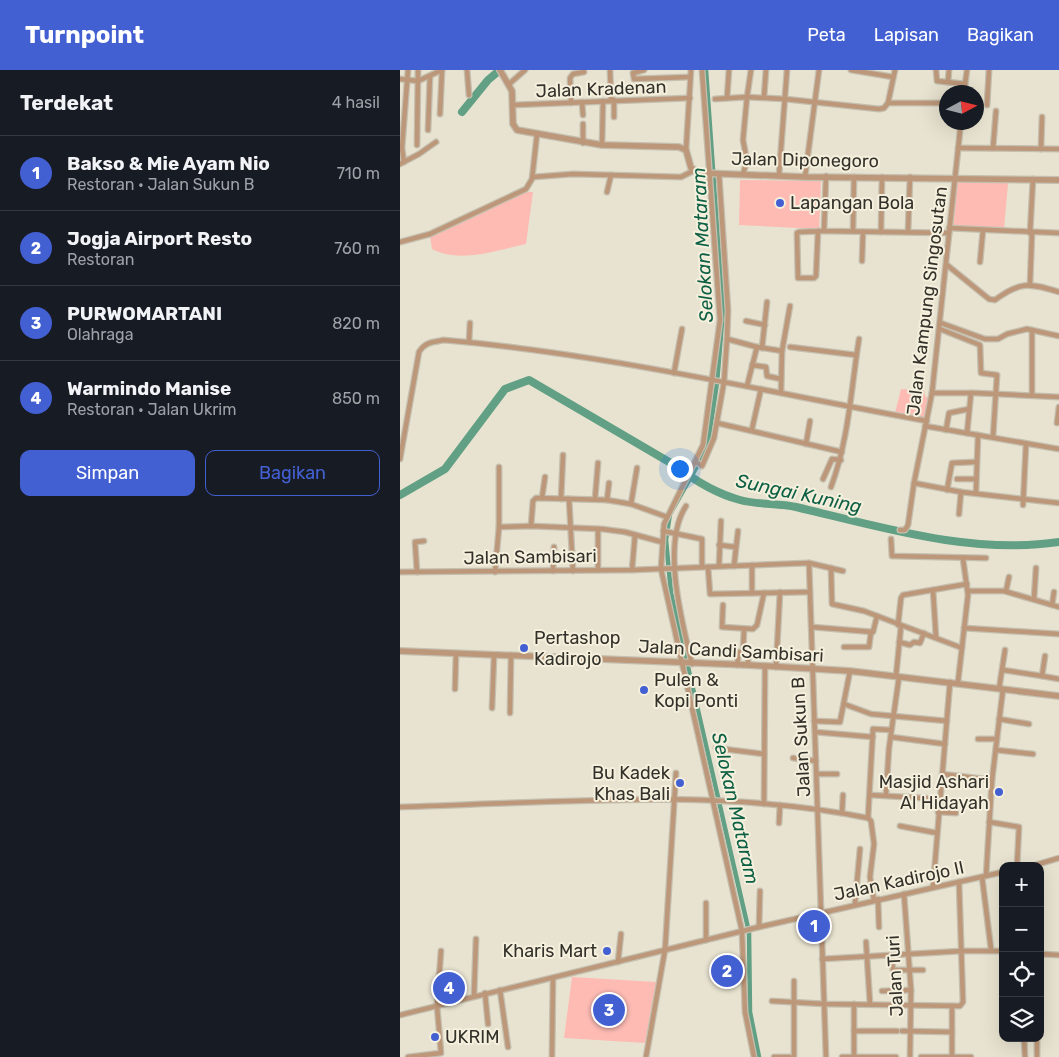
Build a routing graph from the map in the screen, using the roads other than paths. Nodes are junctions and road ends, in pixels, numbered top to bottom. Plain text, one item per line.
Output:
1 (408, 70) edge
2 (418, 70) edge
3 (442, 70) edge
4 (467, 70) edge
5 (500, 70) edge
6 (525, 70) edge
7 (610, 70) edge
8 (644, 70) edge
9 (691, 70) edge
10 (702, 70) edge
11 (730, 70) edge
12 (751, 70) edge
13 (766, 70) edge
14 (788, 70) edge
15 (819, 70) edge
16 (851, 70) edge
17 (895, 70) edge
18 (936, 70) edge
19 (949, 70) edge
20 (967, 70) edge
21 (989, 70) edge
22 (584, 72) dead end
23 (430, 76) junction
24 (690, 77) junction
25 (893, 77) junction
26 (400, 79) edge
27 (406, 80) junction
28 (418, 80) junction
29 (948, 82) junction
30 (509, 84) junction
31 (965, 84) joint
32 (469, 95) dead end
33 (764, 97) junction
34 (690, 98) junction
35 (727, 98) junction
36 (747, 98) junction
37 (786, 98) junction
38 (715, 99) dead end
39 (612, 100) junction
40 (603, 101) junction
41 (582, 102) junction
42 (571, 103) junction
43 (816, 103) junction
44 (939, 103) edge
45 (888, 104) junction
46 (513, 105) junction
47 (987, 105) dead end
48 (996, 111) dead end
49 (440, 114) dead end
50 (583, 115) dead end
51 (614, 117) dead end
52 (1042, 117) dead end
53 (583, 124) dead end
54 (428, 130) dead end
55 (960, 130) edge
56 (537, 134) junction
57 (436, 142) dead end
58 (582, 143) junction
59 (602, 145) junction
60 (417, 146) dead end
61 (958, 148) junction
62 (993, 148) junction
63 (1041, 148) junction
64 (1059, 149) edge
65 (686, 150) junction
66 (402, 163) edge
67 (694, 171) junction
68 (714, 174) junction
69 (743, 174) junction
70 (611, 175) junction
71 (779, 175) junction
72 (826, 176) junction
73 (533, 177) junction
74 (804, 177) junction
75 (854, 177) junction
76 (882, 177) junction
77 (910, 178) junction
78 (955, 178) junction
79 (1034, 179) junction
80 (1059, 180) edge
81 (607, 192) dead end
82 (949, 230) junction
83 (983, 230) junction
84 (818, 231) junction
85 (824, 231) junction
86 (853, 232) junction
87 (863, 232) junction
88 (881, 232) junction
89 (908, 232) junction
90 (1031, 233) junction
91 (1059, 233) edge
92 (400, 242) edge
93 (862, 261) dead end
94 (980, 262) dead end
95 (946, 265) junction
96 (1030, 284) junction
97 (1059, 292) edge
98 (767, 302) dead end
99 (790, 306) dead end
100 (746, 321) dead end
101 (470, 323) dead end
102 (941, 323) junction
103 (765, 325) junction
104 (940, 329) junction
105 (682, 330) dead end
106 (1032, 330) junction
107 (1059, 336) edge
108 (727, 339) junction
109 (859, 339) dead end
110 (469, 342) junction
111 (790, 346) dead end
112 (760, 348) junction
113 (782, 352) junction
114 (856, 355) junction
115 (752, 365) junction
116 (674, 373) junction
117 (781, 379) junction
118 (714, 380) junction
119 (723, 382) junction
120 (747, 386) junction
121 (761, 389) junction
122 (780, 393) junction
123 (932, 393) junction
124 (971, 393) junction
125 (996, 394) junction
126 (1032, 395) junction
127 (1059, 397) edge
128 (850, 407) junction
129 (969, 408) junction
130 (1059, 408) edge
131 (810, 421) dead end
132 (927, 421) junction
133 (717, 423) junction
134 (1057, 423) dead end
135 (925, 426) junction
136 (752, 429) junction
137 (946, 430) junction
138 (967, 433) junction
139 (978, 435) junction
140 (993, 437) junction
141 (806, 444) junction
142 (1026, 444) junction
143 (1059, 449) edge
144 (842, 452) junction
145 (563, 456) dead end
146 (400, 458) edge
147 (841, 460) junction
148 (976, 462) junction
149 (598, 463) dead end
150 (697, 464) junction
151 (499, 467) dead end
152 (637, 468) dead end
153 (545, 477) dead end
154 (976, 479) junction
155 (823, 480) dead end
156 (957, 480) dead end
157 (609, 483) dead end
158 (914, 483) junction
159 (832, 487) dead end
160 (947, 490) junction
161 (961, 492) junction
162 (976, 492) junction
163 (542, 498) junction
164 (1023, 498) junction
165 (561, 499) junction
166 (569, 499) junction
167 (595, 499) junction
168 (607, 500) junction
169 (1059, 503) edge
170 (631, 504) junction
171 (1023, 505) dead end
172 (686, 506) dead end
173 (959, 514) dead end
174 (667, 517) junction
175 (721, 521) dead end
176 (531, 526) junction
177 (499, 527) junction
178 (571, 528) junction
179 (598, 529) junction
180 (900, 530) dead end
181 (738, 531) dead end
182 (664, 532) junction
183 (673, 534) junction
184 (635, 535) junction
185 (891, 539) dead end
186 (424, 541) dead end
187 (662, 542) junction
188 (719, 545) junction
189 (554, 547) dead end
190 (735, 547) junction
191 (986, 558) dead end
192 (963, 559) junction
193 (809, 563) junction
194 (752, 565) junction
195 (719, 566) junction
196 (734, 566) junction
197 (702, 567) junction
198 (708, 567) junction
199 (674, 568) junction
200 (831, 568) junction
201 (1036, 568) dead end
202 (663, 569) junction
203 (573, 570) junction
204 (598, 570) junction
205 (632, 570) junction
206 (553, 571) junction
207 (843, 571) dead end
208 (400, 572) edge
209 (417, 572) junction
210 (494, 572) junction
211 (1009, 577) dead end
212 (967, 584) junction
213 (933, 590) junction
214 (968, 591) junction
215 (780, 592) junction
216 (810, 592) junction
217 (1006, 592) junction
218 (1054, 592) dead end
219 (752, 593) junction
220 (764, 593) junction
221 (1034, 599) junction
222 (723, 605) dead end
223 (1052, 605) junction
224 (1059, 607) edge
225 (877, 616) junction
226 (900, 625) junction
227 (812, 627) junction
228 (964, 628) junction
229 (744, 630) junction
230 (871, 632) junction
231 (924, 633) junction
232 (1059, 634) edge
233 (936, 637) junction
234 (899, 642) junction
235 (844, 647) dead end
236 (962, 648) junction
237 (1005, 650) dead end
238 (400, 651) edge
239 (742, 652) junction
240 (456, 654) junction
241 (494, 656) junction
242 (1045, 656) dead end
243 (511, 657) junction
244 (682, 663) junction
245 (691, 664) junction
246 (737, 665) junction
247 (748, 665) junction
248 (766, 666) junction
249 (776, 667) junction
250 (811, 669) junction
251 (1003, 670) junction
252 (850, 671) junction
253 (897, 676) junction
254 (1042, 676) junction
255 (1059, 679) edge
256 (950, 682) junction
257 (958, 682) junction
258 (1001, 689) junction
259 (455, 690) dead end
260 (1059, 696) edge
261 (844, 704) junction
262 (492, 708) dead end
263 (510, 713) dead end
264 (894, 715) junction
265 (999, 719) junction
266 (814, 721) junction
267 (947, 721) junction
268 (1029, 724) dead end
269 (892, 730) junction
270 (815, 732) junction
271 (873, 737) junction
272 (891, 737) junction
273 (978, 739) dead end
274 (996, 740) junction
275 (945, 744) junction
276 (716, 748) dead end
277 (996, 750) junction
278 (764, 754) junction
279 (1033, 754) dead end
280 (793, 758) dead end
281 (816, 761) junction
282 (676, 772) dead end
283 (942, 772) junction
284 (817, 774) junction
285 (837, 774) dead end
286 (992, 780) junction
287 (886, 794) junction
288 (843, 795) dead end
289 (870, 795) junction
290 (939, 799) junction
291 (675, 800) junction
292 (714, 802) junction
293 (764, 804) junction
294 (780, 805) junction
295 (400, 807) edge
296 (819, 808) junction
297 (938, 812) junction
298 (842, 813) junction
299 (956, 813) dead end
300 (868, 818) junction
301 (989, 822) junction
302 (779, 823) dead end
303 (900, 826) dead end
304 (937, 833) junction
305 (860, 849) dead end
306 (1059, 858) edge
307 (1017, 862) edge
308 (1044, 863) edge
309 (999, 873) edge
310 (984, 877) junction
311 (959, 882) junction
312 (933, 887) junction
313 (760, 891) dead end
314 (904, 894) junction
315 (876, 900) junction
316 (706, 903) dead end
317 (855, 904) junction
318 (822, 913) junction
319 (759, 927) junction
320 (879, 927) dead end
321 (744, 931) junction
322 (621, 934) dead end
323 (476, 939) dead end
324 (706, 940) junction
325 (866, 942) dead end
326 (991, 949) junction
327 (664, 950) junction
328 (999, 950) edge
329 (441, 951) dead end
330 (962, 951) junction
331 (908, 953) junction
332 (1044, 954) edge
333 (892, 955) junction
334 (1059, 955) edge
335 (868, 958) junction
336 (822, 959) junction
337 (618, 962) junction
338 (909, 970) junction
339 (923, 970) dead end
340 (553, 978) junction
341 (794, 981) dead end
342 (500, 990) junction
343 (911, 990) junction
344 (882, 991) dead end
345 (485, 993) junction
346 (474, 996) junction
347 (772, 1001) dead end
348 (794, 1003) junction
349 (825, 1004) junction
350 (854, 1004) junction
351 (870, 1004) junction
352 (437, 1006) junction
353 (911, 1006) junction
354 (952, 1006) junction
355 (400, 1015) edge
356 (488, 1024) dead end
357 (854, 1031) junction
358 (911, 1031) junction
359 (952, 1032) junction
360 (1024, 1042) edge
361 (1037, 1042) edge
362 (508, 1047) dead end
363 (552, 1056) dead end
364 (408, 1057) edge
365 (646, 1057) edge
366 (754, 1057) edge
367 (774, 1057) edge
368 (792, 1057) edge
369 (826, 1057) edge
370 (842, 1057) edge
371 (854, 1057) edge
372 (896, 1057) edge
373 (910, 1057) edge
374 (921, 1057) edge
375 (950, 1057) edge
376 (971, 1057) edge
377 (1025, 1057) edge
378 (1037, 1057) edge

1 - 27 street
2 - 28 street
3 - 23 street
3 - 49 street
4 - 32 street
5 - 30 street
6 - 30 street
7 - 39 street
8 - 24 street
9 - 24 street
10 - 68 street
11 - 35 street
12 - 36 street
13 - 33 street
14 - 37 street
15 - 43 street
16 - 25 street
17 - 25 street
18 - 29 street
19 - 29 street
20 - 31 street
21 - 47 street
22 - 42 street
23 - 28 street
23 - 54 street
24 - 34 street
25 - 45 street
26 - 27 street
27 - 28 street
27 - 66 street
28 - 60 street
29 - 31 street
30 - 46 street
33 - 36 street
33 - 37 street
34 - 39 street, Jalan Kradenan
34 - 65 street
35 - 36 street
35 - 38 street
36 - 69 street
37 - 43 street
37 - 71 street
39 - 40 street, Jalan Kradenan
39 - 51 street
40 - 41 street, Jalan Kradenan
40 - 59 street
41 - 42 street, Jalan Kradenan
41 - 50 street
42 - 46 street, Jalan Kradenan
43 - 45 street
43 - 74 street
44 - 45 street
46 - 56 street
48 - 62 street
52 - 63 street
53 - 58 street
55 - 61 street, Jalan Kampung Singosutan
56 - 58 street
56 - 73 street
57 - 66 street
58 - 59 street
59 - 65 street
61 - 62 street
61 - 78 street, Jalan Kampung Singosutan
62 - 63 street
63 - 64 street
65 - 67 street
67 - 68 street, Jalan Diponegoro
67 - 70 street
68 - 69 street, Jalan Diponegoro
68 - 108 street
68 - 118 street
69 - 71 street, Jalan Diponegoro
70 - 73 street
70 - 81 street
71 - 74 street, Jalan Diponegoro
72 - 74 street, Jalan Diponegoro
72 - 75 street, Jalan Diponegoro
72 - 85 street
73 - 92 street
75 - 76 street, Jalan Diponegoro
75 - 86 street
76 - 77 street, Jalan Diponegoro
76 - 88 street
77 - 78 street, Jalan Diponegoro
77 - 89 street
78 - 79 street, Jalan Diponegoro
78 - 82 street, Jalan Kampung Singosutan
79 - 80 street, Jalan Diponegoro
79 - 90 street
82 - 83 street
82 - 89 street
82 - 95 street, Jalan Kampung Singosutan
83 - 90 street
83 - 94 street
84 - 84 street
84 - 85 street
85 - 86 street
86 - 87 street
87 - 88 street
87 - 93 street
88 - 89 street
90 - 91 street
90 - 96 street
95 - 96 street
95 - 102 street, Jalan Kampung Singosutan
96 - 97 street
98 - 103 street
99 - 113 street
100 - 103 street
101 - 110 street
102 - 104 street, Jalan Kampung Singosutan
102 - 106 street
103 - 112 street
104 - 123 street, Jalan Kampung Singosutan
104 - 125 street
105 - 116 street
106 - 107 street
106 - 126 street
108 - 112 street
108 - 119 street
109 - 114 street
110 - 116 street
110 - 146 street
111 - 114 street
112 - 113 street
112 - 115 street
113 - 117 street
114 - 128 street
115 - 117 street
115 - 120 street
116 - 118 street
117 - 122 street
118 - 119 street
118 - 150 street
119 - 120 street
119 - 133 street
120 - 121 street
121 - 122 street
121 - 136 street
122 - 128 street
123 - 124 street
123 - 132 street, Jalan Kampung Singosutan
124 - 125 street
124 - 129 street
125 - 126 street
125 - 140 street
126 - 127 street
128 - 132 street
128 - 144 street
129 - 137 street
129 - 138 street
130 - 134 street
131 - 141 street
132 - 135 street, Jalan Kampung Singosutan
133 - 136 street
133 - 150 street
135 - 137 street
135 - 158 street, Jalan Kampung Singosutan
136 - 141 street
137 - 138 street
138 - 139 street
139 - 140 street
139 - 148 street
140 - 142 street
141 - 144 street
142 - 143 street
142 - 164 street
144 - 147 street
145 - 165 street
147 - 155 street
147 - 159 street
148 - 154 street
148 - 160 street
149 - 167 street
150 - 174 street
151 - 177 street
152 - 170 street
153 - 163 street
154 - 156 street
154 - 162 street
157 - 168 street
158 - 160 street
158 - 180 street, Jalan Kampung Singosutan
160 - 161 street
161 - 162 street
161 - 173 street
162 - 164 street
163 - 165 street
163 - 176 street
164 - 169 street
164 - 171 street
165 - 166 street
166 - 167 street
166 - 178 street
167 - 168 street
168 - 170 street
170 - 174 street
172 - 183 street
174 - 182 street
175 - 188 street
176 - 177 street
176 - 178 street
177 - 210 street
178 - 179 street
178 - 203 street
179 - 184 street
179 - 204 street
181 - 190 street
182 - 183 street
182 - 187 street
183 - 197 street
183 - 199 street
184 - 187 street
184 - 205 street
185 - 192 street
186 - 209 street
187 - 202 street
188 - 190 street
188 - 195 street
189 - 206 street
190 - 196 street
191 - 192 street
192 - 212 street
193 - 194 street
193 - 200 street
193 - 216 street, Jalan Sukun B
194 - 196 street
194 - 219 street
195 - 196 street
195 - 198 street
197 - 198 street
197 - 199 street
198 - 219 street
199 - 202 street
199 - 245 street
200 - 207 street
200 - 225 street
201 - 221 street
202 - 205 street, Jalan Sambisari
202 - 244 street
203 - 204 street, Jalan Sambisari
203 - 206 street, Jalan Sambisari
204 - 205 street, Jalan Sambisari
206 - 210 street, Jalan Sambisari
208 - 209 street, Jalan Sambisari
209 - 210 street, Jalan Sambisari
211 - 217 street
212 - 213 street
212 - 214 street
213 - 226 street
213 - 233 street
214 - 217 street
214 - 228 street
215 - 216 street
215 - 220 street
215 - 249 street
216 - 227 street, Jalan Sukun B
217 - 221 street
218 - 223 street
219 - 220 street
220 - 229 street
221 - 223 street
222 - 229 street
223 - 224 street
225 - 226 street
225 - 230 street
226 - 231 street
226 - 234 street
227 - 230 street
227 - 250 street, Jalan Sukun B
228 - 232 street
228 - 236 street
229 - 239 street
230 - 235 street
231 - 233 street
231 - 234 street
233 - 236 street
234 - 253 street
236 - 257 street
237 - 251 street
238 - 240 street, Jalan Candi Sambisari
239 - 246 street
239 - 247 street
240 - 241 street, Jalan Candi Sambisari
240 - 259 street
241 - 243 street, Jalan Candi Sambisari
241 - 262 street
242 - 254 street
243 - 244 street, Jalan Candi Sambisari
243 - 263 street
244 - 245 street, Jalan Candi Sambisari
244 - 292 street
245 - 246 street, Jalan Candi Sambisari
246 - 247 street, Jalan Candi Sambisari
247 - 248 street, Jalan Candi Sambisari
248 - 249 street, Jalan Candi Sambisari
248 - 278 street
249 - 250 street, Jalan Candi Sambisari
250 - 252 street, Jalan Candi Sambisari
250 - 266 street, Jalan Sukun B
251 - 254 street
251 - 258 street
252 - 253 street, Jalan Candi Sambisari
252 - 261 street
253 - 256 street, Jalan Candi Sambisari
253 - 264 street
254 - 255 street
256 - 257 street, Jalan Candi Sambisari
256 - 267 street
257 - 258 street, Jalan Candi Sambisari
258 - 260 street, Jalan Candi Sambisari
258 - 265 street
261 - 264 street
261 - 266 street
264 - 267 street
264 - 269 street
265 - 268 street
265 - 274 street
266 - 270 street, Jalan Sukun B
267 - 275 street
269 - 271 street
269 - 272 street
270 - 271 street
270 - 281 street, Jalan Sukun B
271 - 289 street
272 - 275 street
272 - 287 street
273 - 274 street
274 - 277 street
275 - 283 street
276 - 278 street
277 - 279 street
277 - 286 street
278 - 293 street
280 - 281 street
281 - 284 street, Jalan Sukun B
282 - 291 street
283 - 286 street
283 - 290 street
284 - 285 street
284 - 296 street, Jalan Sukun B
286 - 301 street
287 - 289 street
287 - 290 street
288 - 298 street
289 - 300 street
290 - 297 street
291 - 292 street
291 - 295 street
291 - 327 street
292 - 293 street
292 - 321 street
293 - 294 street
294 - 296 street
294 - 302 street
296 - 298 street
296 - 318 street, Jalan Sukun B
297 - 299 street
297 - 304 street
298 - 300 street
300 - 315 street
301 - 307 street
301 - 310 street
303 - 304 street
304 - 312 street
305 - 317 street
306 - 308 street
309 - 310 street, Jalan Kadirojo II
310 - 311 street, Jalan Kadirojo II
310 - 326 street
311 - 312 street, Jalan Kadirojo II
311 - 330 street
312 - 314 street, Jalan Kadirojo II
313 - 319 street
314 - 315 street, Jalan Kadirojo II
314 - 331 street, Jalan Turi
315 - 317 street, Jalan Kadirojo II
315 - 320 street
316 - 324 street
317 - 318 street, Jalan Kadirojo II
318 - 319 street, Jalan Kadirojo II
318 - 336 street, Jalan Sukun B
319 - 321 street, Jalan Kadirojo II
321 - 324 street, Jalan Kadirojo II
321 - 366 street
322 - 337 street
323 - 346 street
324 - 327 street, Jalan Kadirojo II
325 - 335 street
326 - 328 street
326 - 330 street
327 - 337 street, Jalan Kadirojo II
327 - 365 street
329 - 352 street
330 - 331 street
330 - 354 street
331 - 333 street
331 - 338 street, Jalan Turi
332 - 334 street
333 - 335 street
333 - 338 street
335 - 336 street
335 - 351 street
336 - 349 street, Jalan Sukun B
337 - 340 street, Jalan Kadirojo II
338 - 339 street
338 - 343 street, Jalan Turi
340 - 342 street, Jalan Kadirojo II
340 - 363 street
341 - 348 street
342 - 345 street, Jalan Kadirojo II
342 - 362 street
343 - 344 street
343 - 353 street, Jalan Turi
345 - 346 street, Jalan Kadirojo II
345 - 356 street
346 - 352 street, Jalan Kadirojo II
347 - 348 street
348 - 349 street
348 - 368 street
349 - 350 street
349 - 369 street, Jalan Sukun B
350 - 351 street
350 - 357 street
351 - 353 street
352 - 355 street, Jalan Kadirojo II
352 - 364 street
353 - 354 street
353 - 358 street, Jalan Turi
354 - 359 street
357 - 358 street
357 - 371 street
358 - 359 street
358 - 373 street, Jalan Turi
359 - 375 street
360 - 377 street
361 - 378 street
367 - 368 street
370 - 371 street
371 - 372 street
374 - 375 street
375 - 376 street

